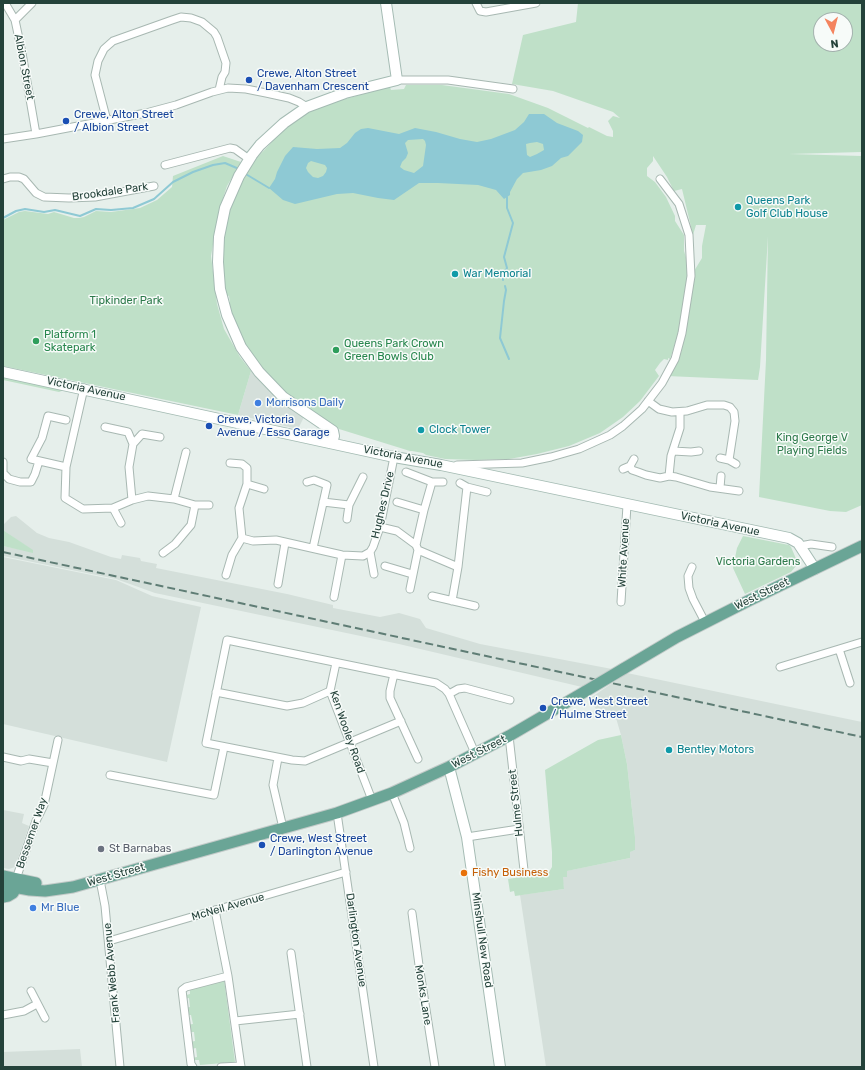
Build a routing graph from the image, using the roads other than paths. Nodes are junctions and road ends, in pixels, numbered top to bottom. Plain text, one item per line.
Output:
1 (6, 3) edge
2 (32, 3) edge
3 (386, 3) edge
4 (476, 3) edge
5 (536, 3) edge
6 (15, 20) junction
7 (397, 80) junction
8 (512, 89) dead end
9 (219, 90) junction
10 (307, 107) junction
11 (107, 121) junction
12 (36, 134) junction
13 (3, 139) edge
14 (247, 163) junction
15 (165, 165) dead end
16 (3, 179) edge
17 (660, 179) dead end
18 (154, 186) dead end
19 (3, 372) edge
20 (84, 388) junction
21 (648, 401) junction
22 (680, 412) junction
23 (66, 420) dead end
24 (105, 426) dead end
25 (160, 437) dead end
26 (332, 443) junction
27 (133, 444) junction
28 (673, 451) junction
29 (699, 451) dead end
30 (186, 452) dead end
31 (394, 457) junction
32 (720, 458) dead end
33 (634, 459) dead end
34 (38, 461) junction
35 (3, 462) edge
36 (230, 463) dead end
37 (505, 464) junction
38 (441, 465) junction
39 (630, 466) junction
40 (66, 468) junction
41 (623, 469) dead end
42 (406, 472) dead end
43 (669, 476) junction
44 (721, 476) dead end
45 (363, 477) dead end
46 (502, 478) junction
47 (307, 482) dead end
48 (432, 482) junction
49 (443, 482) dead end
50 (460, 483) dead end
51 (247, 484) junction
52 (467, 487) junction
53 (720, 488) junction
54 (264, 489) dead end
55 (739, 491) dead end
56 (487, 492) dead end
57 (174, 499) junction
58 (132, 500) junction
59 (323, 502) junction
60 (397, 502) dead end
61 (195, 505) junction
62 (209, 505) dead end
63 (349, 505) junction
64 (627, 505) junction
65 (114, 508) junction
66 (424, 510) junction
67 (347, 519) dead end
68 (121, 523) dead end
69 (380, 527) junction
70 (242, 538) junction
71 (285, 543) junction
72 (862, 546) edge
73 (800, 547) junction
74 (832, 547) dead end
75 (313, 548) junction
76 (417, 548) junction
77 (370, 552) junction
78 (163, 553) dead end
79 (342, 555) junction
80 (385, 566) dead end
81 (458, 567) junction
82 (692, 567) dead end
83 (811, 571) junction
84 (374, 574) dead end
85 (412, 574) junction
86 (226, 575) dead end
87 (278, 584) dead end
88 (410, 588) dead end
89 (334, 596) dead end
90 (432, 596) dead end
91 (452, 601) junction
92 (621, 602) dead end
93 (475, 606) dead end
94 (705, 622) junction
95 (862, 642) edge
96 (839, 649) junction
97 (336, 662) junction
98 (780, 667) dead end
99 (394, 674) junction
100 (850, 683) dead end
101 (330, 691) junction
102 (216, 692) junction
103 (449, 694) junction
104 (510, 700) dead end
105 (401, 721) junction
106 (509, 736) junction
107 (58, 740) dead end
108 (350, 742) junction
109 (224, 747) junction
110 (475, 753) junction
111 (3, 757) edge
112 (278, 758) junction
113 (418, 759) dead end
114 (53, 763) junction
115 (449, 767) junction
116 (110, 775) dead end
117 (392, 793) junction
118 (372, 800) junction
119 (337, 813) junction
120 (283, 828) junction
121 (519, 829) junction
122 (467, 837) junction
123 (410, 848) dead end
124 (524, 870) dead end
125 (346, 872) junction
126 (3, 876) edge
127 (100, 880) junction
128 (16, 883) junction
129 (3, 884) edge
130 (3, 897) edge
131 (215, 910) junction
132 (412, 913) dead end
133 (421, 922) dead end
134 (414, 923) junction
135 (109, 941) junction
136 (291, 953) dead end
137 (228, 976) junction
138 (31, 991) dead end
139 (37, 1004) junction
140 (300, 1014) junction
141 (3, 1015) edge
142 (44, 1018) dead end
143 (234, 1021) junction
144 (241, 1066) edge
145 (120, 1067) edge
146 (193, 1067) edge
147 (221, 1067) edge
148 (307, 1067) edge
149 (374, 1067) edge
150 (435, 1067) edge
151 (500, 1067) edge

1 - 6 street, Albion Street
2 - 6 street
3 - 7 street
4 - 5 street
6 - 12 street, Albion Street
7 - 8 street
7 - 10 street
9 - 10 street
9 - 11 street
9 - 11 street
10 - 14 street
11 - 12 street
12 - 13 street
14 - 15 street
14 - 26 street
16 - 18 street, Brookdale Park
17 - 21 street
19 - 20 street, Victoria Avenue
20 - 26 street, Victoria Avenue
20 - 40 street
21 - 22 street
21 - 37 street
22 - 28 street
22 - 32 street
23 - 34 street
24 - 27 street
25 - 27 street
26 - 31 street, Victoria Avenue
27 - 58 street
28 - 29 street
28 - 43 street
30 - 57 street
31 - 38 street, Victoria Avenue
31 - 69 street, Hughes Drive
33 - 39 street
34 - 35 street
34 - 40 street
36 - 51 street
37 - 38 street
37 - 46 street
38 - 46 street, Victoria Avenue
39 - 41 street
39 - 43 street
40 - 65 street
42 - 48 street
43 - 53 street
44 - 53 street
45 - 63 street
46 - 64 street, Victoria Avenue
47 - 59 street
48 - 49 street
48 - 66 street
50 - 52 street
51 - 54 street
51 - 70 street
52 - 56 street
52 - 81 street
53 - 55 street
57 - 58 street
57 - 61 street
58 - 65 street
59 - 63 street
59 - 75 street
60 - 66 street
61 - 62 street
61 - 78 street
63 - 67 street
64 - 73 street, Victoria Avenue
64 - 92 street, White Avenue
65 - 68 street
66 - 76 street
69 - 76 street
69 - 77 street, Hughes Drive
70 - 71 street, Hughes Drive
70 - 86 street
71 - 75 street, Hughes Drive
71 - 87 street
72 - 83 main road, West Street
73 - 74 street
73 - 83 street, Victoria Avenue
75 - 79 street, Hughes Drive
76 - 81 street
76 - 85 street
77 - 79 street, Hughes Drive
77 - 84 street, Hughes Drive
79 - 89 street
80 - 85 street
81 - 91 street
82 - 94 street
83 - 94 main road, West Street
85 - 88 street
90 - 91 street
91 - 93 street
94 - 106 main road, West Street, bridge
95 - 96 street
96 - 98 street
96 - 100 street
97 - 99 street
97 - 101 street, Ken Wooley Road
97 - 102 street
99 - 103 street
99 - 105 street
101 - 102 street
101 - 108 street, Ken Wooley Road
102 - 109 street
103 - 104 street
103 - 110 street
105 - 108 street
105 - 113 street
106 - 110 main road, West Street
106 - 121 street, Hulme Street
107 - 114 street, Bessemer Way
108 - 112 street
108 - 118 street, Ken Wooley Road
109 - 112 street
109 - 116 street
110 - 115 main road, West Street
111 - 114 street
112 - 120 street
114 - 128 street, Bessemer Way
115 - 117 main road, West Street
115 - 122 street, Minshull New Road
117 - 118 main road, West Street
117 - 123 street
118 - 119 main road, West Street
119 - 120 main road, West Street
119 - 125 street, Darlington Avenue
120 - 127 main road, West Street
121 - 122 street
121 - 124 street, Hulme Street
122 - 151 street, Minshull New Road
125 - 131 street, McNeil Avenue
125 - 149 street, Darlington Avenue
126 - 128 main road, West Street
127 - 128 main road, West Street
127 - 135 street, Frank Webb Avenue
128 - 129 main road, West Street
128 - 130 main road
131 - 135 street, McNeil Avenue
131 - 137 street
132 - 134 street, Monks Lane
133 - 134 street
134 - 150 street, Monks Lane
135 - 145 street, Frank Webb Avenue
136 - 140 street
137 - 143 street
137 - 146 street
138 - 139 street
139 - 141 street
139 - 142 street
140 - 143 street
140 - 148 street
143 - 144 street
144 - 147 street

